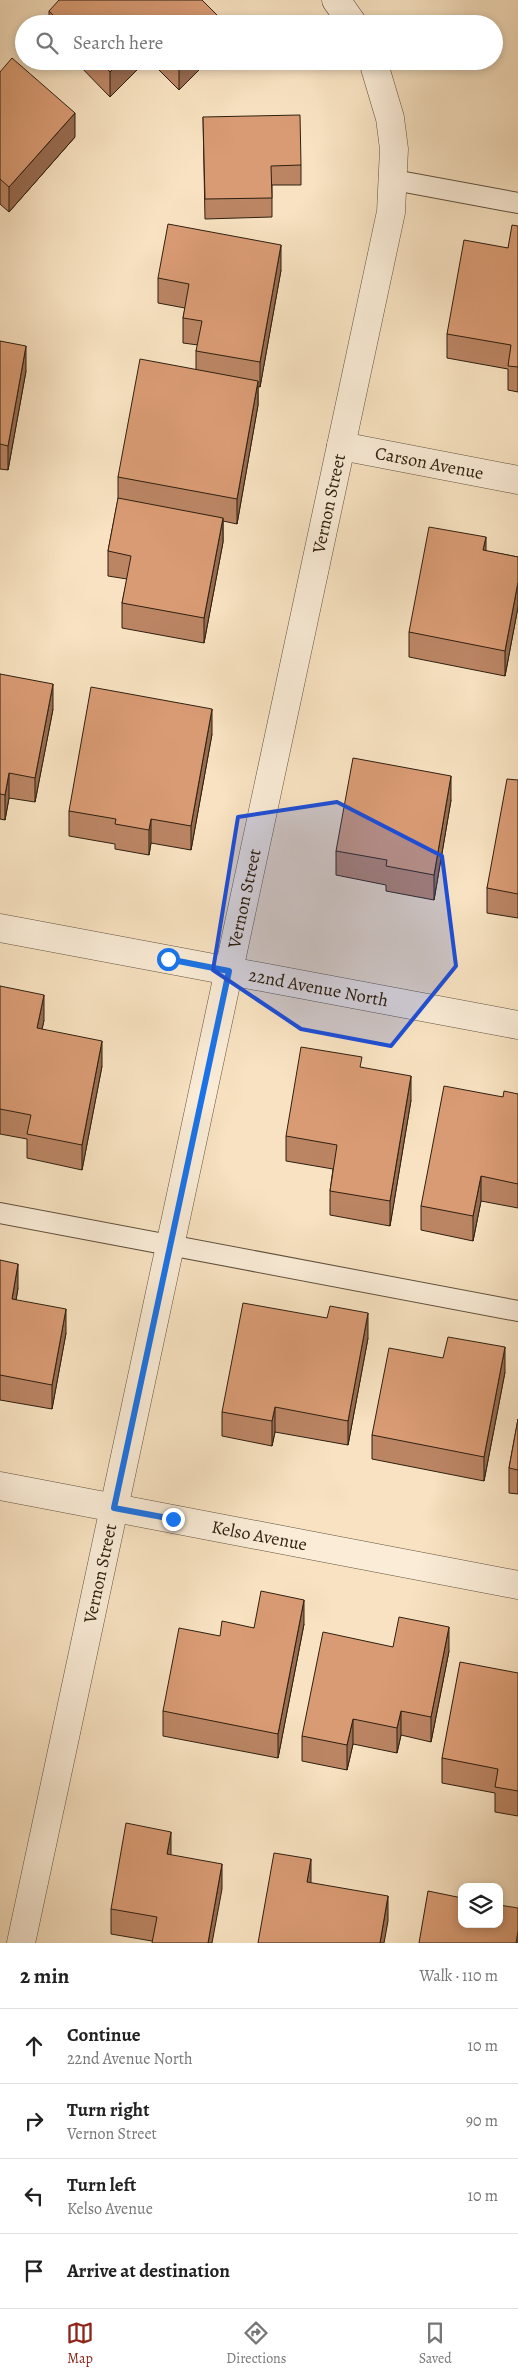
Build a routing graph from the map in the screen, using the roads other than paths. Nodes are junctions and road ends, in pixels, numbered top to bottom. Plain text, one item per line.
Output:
1 (336, 0) edge
2 (347, 15) edge
3 (376, 70) edge
4 (394, 180) junction
5 (518, 203) edge
6 (341, 446) junction
7 (518, 480) edge
8 (0, 928) edge
9 (229, 971) junction
10 (518, 1025) edge
11 (0, 1213) edge
12 (170, 1246) junction
13 (518, 1311) edge
14 (0, 1486) edge
15 (114, 1508) junction
16 (518, 1585) edge
17 (21, 1943) edge

1 - 2 street
3 - 4 street, Vernon Street
4 - 5 lane
4 - 6 street, Vernon Street
6 - 7 street, Carson Avenue
6 - 9 street, Vernon Street
8 - 9 street, 22nd Avenue North
9 - 10 street, 22nd Avenue North
9 - 12 street, Vernon Street
11 - 12 lane
12 - 13 lane
12 - 15 street, Vernon Street
14 - 15 street, Kelso Avenue
15 - 16 street, Kelso Avenue
15 - 17 street, Vernon Street

